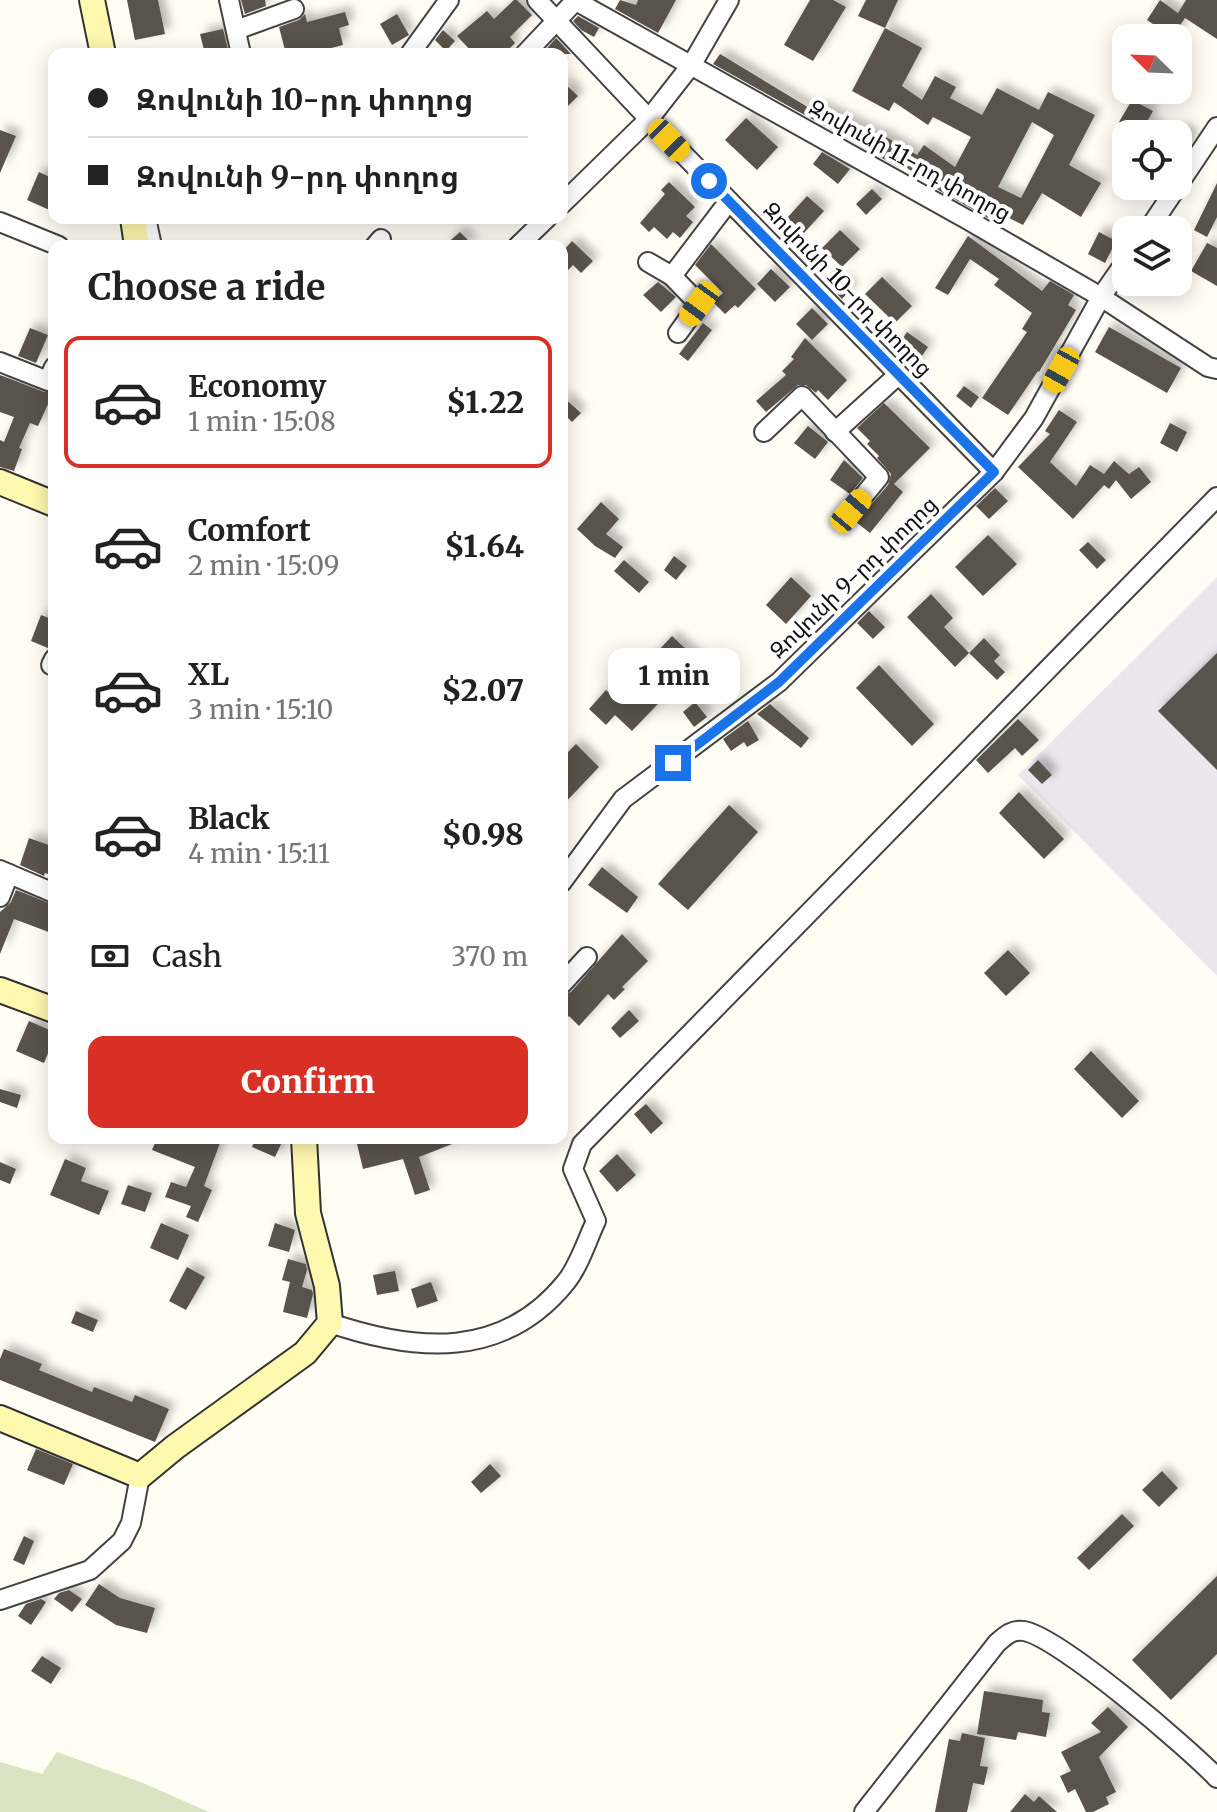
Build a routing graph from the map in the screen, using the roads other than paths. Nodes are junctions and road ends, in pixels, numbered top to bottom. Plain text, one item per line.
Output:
1 (92, 0) edge
2 (229, 0) edge
3 (449, 0) edge
4 (537, 0) edge
5 (574, 0) edge
6 (729, 0) edge
7 (596, 6) edge
8 (294, 9) dead end
9 (557, 22) junction
10 (236, 30) junction
11 (102, 48) edge
12 (240, 48) edge
13 (414, 48) edge
14 (531, 48) edge
15 (692, 64) junction
16 (649, 119) junction
17 (1217, 127) edge
18 (568, 198) edge
19 (729, 201) junction
20 (1157, 216) edge
21 (0, 222) edge
22 (541, 224) edge
23 (524, 240) edge
24 (48, 242) edge
25 (648, 262) dead end
26 (672, 276) junction
27 (1112, 281) edge
28 (1101, 297) junction
29 (678, 333) dead end
30 (0, 362) edge
31 (1217, 369) edge
32 (898, 375) junction
33 (48, 381) edge
34 (764, 432) dead end
35 (835, 432) junction
36 (994, 472) junction
37 (0, 482) edge
38 (1217, 497) edge
39 (48, 502) edge
40 (851, 511) dead end
41 (4, 872) edge
42 (568, 874) edge
43 (48, 890) edge
44 (0, 897) edge
45 (587, 957) dead end
46 (568, 978) edge
47 (0, 990) edge
48 (48, 1008) edge
49 (304, 1144) edge
50 (330, 1323) junction
51 (0, 1418) edge
52 (140, 1476) junction
53 (0, 1600) edge
54 (1217, 1778) edge
55 (864, 1812) edge

1 - 11 street
2 - 10 street
3 - 13 street
4 - 9 street, Զովունի 10-րդ փողոց
5 - 7 street, Զովունի 11-րդ փողոց
5 - 9 street
6 - 15 street
7 - 15 street, Զովունի 11-րդ փողոց
8 - 10 street
9 - 14 street
9 - 16 street, Զովունի 10-րդ փողոց
10 - 12 street
15 - 16 street
15 - 28 street, Զովունի 11-րդ փողոց
16 - 18 street
16 - 19 street, Զովունի 10-րդ փողոց
17 - 20 street
19 - 26 street
19 - 32 street, Զովունի 10-րդ փողոց
21 - 24 street
22 - 23 street
25 - 26 street
26 - 29 street
27 - 28 street, Զովունի 9-րդ փողոց
28 - 31 street, Զովունի 11-րդ փողոց
28 - 36 street, Զովունի 9-րդ փողոց
30 - 33 street
32 - 35 street
32 - 36 street, Զովունի 10-րդ փողոց
34 - 35 street
35 - 40 street
36 - 42 street, Զովունի 9-րդ փողոց
37 - 39 street
38 - 50 street
41 - 43 street
41 - 44 street
45 - 46 street
47 - 48 street
49 - 50 street
50 - 52 street
51 - 52 street
52 - 53 street
54 - 55 street

